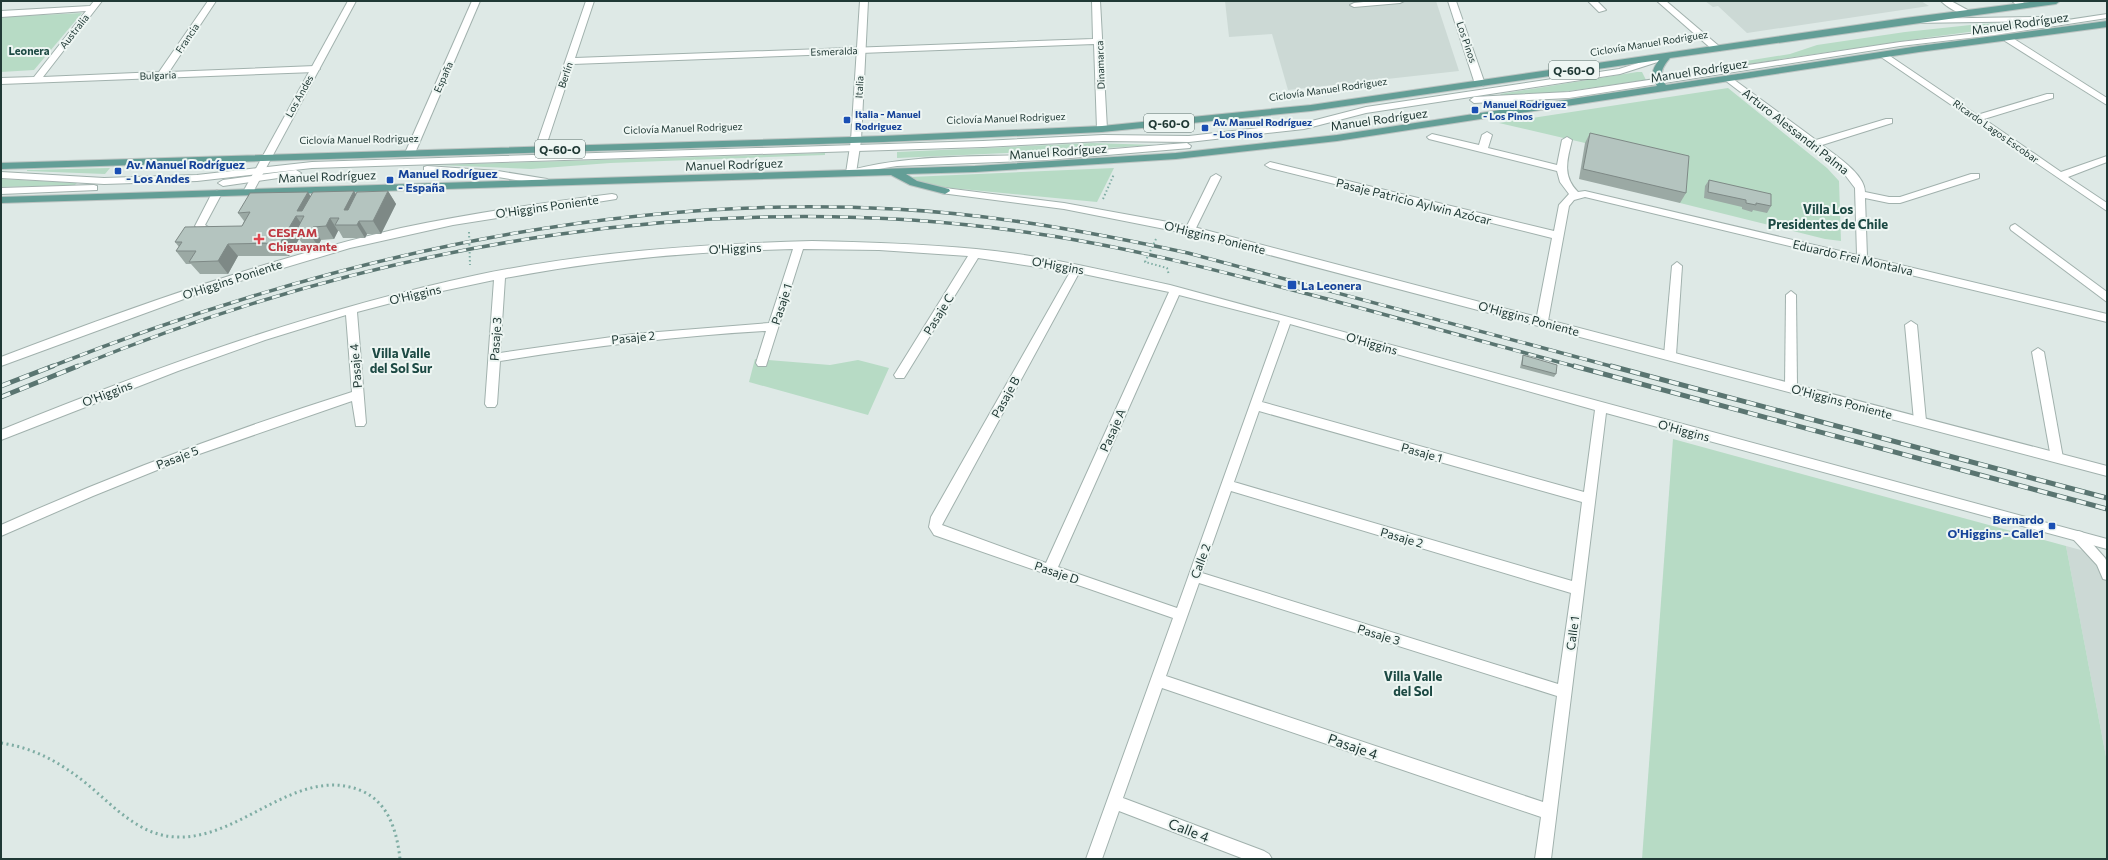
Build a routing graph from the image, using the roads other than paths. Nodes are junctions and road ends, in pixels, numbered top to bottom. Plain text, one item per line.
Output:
1 (212, 1) edge
2 (352, 1) edge
3 (476, 1) edge
4 (590, 1) edge
5 (864, 1) edge
6 (1096, 1) edge
7 (1400, 1) edge
8 (1452, 1) edge
9 (1592, 1) edge
10 (1661, 1) edge
11 (1945, 1) edge
12 (2056, 1) edge
13 (2019, 3) edge
14 (95, 5) edge
15 (1354, 5) dead end
16 (1602, 10) dead end
17 (2107, 10) edge
18 (1968, 13) junction
19 (1, 14) edge
20 (2107, 16) edge
21 (1905, 21) junction
22 (2107, 24) edge
23 (2008, 39) junction
24 (1099, 41) junction
25 (1717, 49) junction
26 (861, 50) junction
27 (1884, 55) junction
28 (1667, 56) junction
29 (570, 61) junction
30 (315, 69) junction
31 (162, 75) junction
32 (1728, 79) junction
33 (36, 80) junction
34 (1, 81) edge
35 (1657, 81) junction
36 (1480, 84) junction
37 (1665, 89) junction
38 (2050, 96) dead end
39 (2107, 102) edge
40 (1976, 118) junction
41 (1889, 121) dead end
42 (1102, 129) junction
43 (1487, 135) dead end
44 (1432, 137) dead end
45 (1567, 140) dead end
46 (855, 144) junction
47 (1815, 144) junction
48 (540, 149) junction
49 (1482, 150) junction
50 (410, 153) junction
51 (265, 158) junction
52 (2107, 159) edge
53 (1270, 165) dead end
54 (1, 166) edge
55 (1561, 169) junction
56 (894, 172) junction
57 (851, 173) junction
58 (1, 175) edge
59 (257, 175) junction
60 (1975, 176) dead end
61 (2060, 176) junction
62 (1216, 177) dead end
63 (547, 182) junction
64 (1, 191) edge
65 (945, 191) joint
66 (217, 192) junction
67 (248, 192) junction
68 (1860, 194) junction
69 (1575, 195) junction
70 (612, 197) dead end
71 (1, 200) edge
72 (2107, 208) edge
73 (2015, 228) dead end
74 (1190, 230) junction
75 (210, 231) edge
76 (1558, 236) junction
77 (800, 246) junction
78 (976, 253) junction
79 (1862, 259) junction
80 (1677, 266) dead end
81 (1077, 268) junction
82 (500, 275) junction
83 (1175, 291) junction
84 (1791, 295) dead end
85 (2107, 298) edge
86 (350, 310) junction
87 (2107, 318) edge
88 (1286, 319) junction
89 (1542, 321) junction
90 (1911, 325) dead end
91 (773, 327) junction
92 (2038, 352) dead end
93 (1670, 355) junction
94 (494, 358) junction
95 (1, 362) edge
96 (762, 363) dead end
97 (900, 375) dead end
98 (1791, 387) junction
99 (358, 396) junction
100 (491, 404) dead end
101 (1256, 405) junction
102 (1601, 407) junction
103 (1920, 421) junction
104 (360, 423) dead end
105 (1, 436) edge
106 (2057, 458) junction
107 (2107, 471) edge
108 (1227, 485) junction
109 (1589, 499) junction
110 (935, 527) joint
111 (1, 531) edge
112 (2078, 536) junction
113 (2107, 544) edge
114 (1050, 569) junction
115 (2107, 575) edge
116 (1194, 576) junction
117 (1578, 589) junction
118 (1181, 615) junction
119 (1158, 680) junction
120 (1564, 692) junction
121 (1114, 802) junction
122 (1549, 812) junction
123 (1244, 855) edge
124 (1094, 859) edge
125 (1264, 859) edge
126 (1543, 859) edge

1 - 31 street, Francia
2 - 30 street, Los Andes
3 - 50 street, España
4 - 29 street, Berlín
5 - 26 street, Italia
6 - 24 street, Dinamarca
7 - 15 lane
8 - 36 street, Los Pinos
9 - 16 street
10 - 25 street
11 - 18 street
12 - 13 main road, Manuel Rodríguez / Q-60-O
13 - 18 main road, Manuel Rodríguez / Q-60-O
14 - 19 street
14 - 33 street, Australia
17 - 21 lane
18 - 21 main road, Manuel Rodríguez / Q-60-O
20 - 35 lane
21 - 25 main road, Manuel Rodríguez / Q-60-O
22 - 23 main road, Manuel Rodríguez
23 - 27 main road, Manuel Rodríguez
23 - 39 lane
24 - 26 street, Esmeralda
24 - 42 street, Dinamarca
25 - 28 main road, Manuel Rodríguez / Q-60-O
26 - 29 street, Esmeralda
26 - 46 street, Italia
27 - 32 main road, Manuel Rodríguez
27 - 40 street, Ricardo Lagos Escobar
28 - 35 main road
28 - 36 main road, Manuel Rodríguez / Q-60-O
28 - 46 lane
29 - 48 street, Berlín
30 - 31 street, Bulgaria
30 - 51 street, Los Andes
31 - 33 street, Bulgaria
32 - 37 main road, Manuel Rodríguez
32 - 47 street, Arturo Alessandri Palma
33 - 34 street, Bulgaria
35 - 37 main road
35 - 57 lane
36 - 42 main road, Manuel Rodríguez / Q-60-O
37 - 56 main road, Manuel Rodríguez
38 - 40 street
40 - 61 street, Ricardo Lagos Escobar
41 - 47 street
42 - 46 main road, Manuel Rodríguez / Q-60-O
43 - 49 street
44 - 49 street
45 - 55 street
46 - 48 main road, Manuel Rodríguez / Q-60-O
46 - 57 street, Italia
46 - 59 lane
47 - 68 street, Arturo Alessandri Palma
48 - 50 main road, Manuel Rodríguez / Q-60-O
49 - 55 street
50 - 51 main road, Manuel Rodríguez / Q-60-O
51 - 54 main road, Manuel Rodríguez / Q-60-O
51 - 59 street, Los Andes
52 - 61 street
53 - 76 street, Pasaje Patricio Aylwin Azócar
55 - 69 street
56 - 57 main road, Manuel Rodríguez
56 - 65 main road
57 - 63 main road, Manuel Rodríguez
58 - 59 lane
59 - 63 lane
59 - 64 lane
59 - 67 street, Los Andes
60 - 68 street
61 - 72 street, Ricardo Lagos Escobar
62 - 74 street
63 - 67 main road, Manuel Rodríguez
65 - 74 street, O'Higgins Poniente
66 - 67 main road, Manuel Rodríguez
66 - 71 main road, Manuel Rodríguez
66 - 75 lane
68 - 79 street, Arturo Alessandri Palma
69 - 76 street
69 - 79 street, Eduardo Frei Montalva
70 - 95 street, O'Higgins Poniente
73 - 85 street
74 - 89 street, O'Higgins Poniente
76 - 89 street
77 - 78 street, O'Higgins
77 - 82 street, O'Higgins
77 - 91 street, Pasaje 1
78 - 81 street, O'Higgins
78 - 97 street, Pasaje C
79 - 87 street, Eduardo Frei Montalva
80 - 93 street
81 - 83 street, O'Higgins
81 - 110 street, Pasaje B
82 - 86 street, O'Higgins
82 - 94 street, Pasaje 3
83 - 88 street, O'Higgins
83 - 114 street, Pasaje A
84 - 98 street
86 - 99 street, Pasaje 4
86 - 105 street, O'Higgins
88 - 101 street, Calle 2
88 - 102 street, O'Higgins
89 - 93 street, O'Higgins Poniente
90 - 103 street
91 - 94 street, Pasaje 2
91 - 96 street, Pasaje 1
92 - 106 street
93 - 98 street, O'Higgins Poniente
94 - 100 street, Pasaje 3
98 - 103 street, O'Higgins Poniente
99 - 104 street, Pasaje 4
99 - 111 street, Pasaje 5
101 - 108 street, Calle 2
101 - 109 street, Pasaje 1
102 - 109 street, Calle 1
102 - 112 street, O'Higgins
103 - 106 street, O'Higgins Poniente
106 - 107 street, O'Higgins Poniente
108 - 116 street, Calle 2
108 - 117 street, Pasaje 2
109 - 117 street, Calle 1
110 - 114 street, Pasaje D
112 - 113 street, O'Higgins
112 - 115 lane
114 - 118 street, Pasaje D
116 - 118 street, Calle 2
116 - 120 street, Pasaje 3
117 - 120 street, Calle 1
118 - 119 street, Calle 2
119 - 121 street, Calle 2
119 - 122 street, Pasaje 4
120 - 122 street, Calle 1
121 - 123 street, Calle 4
121 - 124 street
122 - 126 street, Calle 1
123 - 125 street, Calle 4

